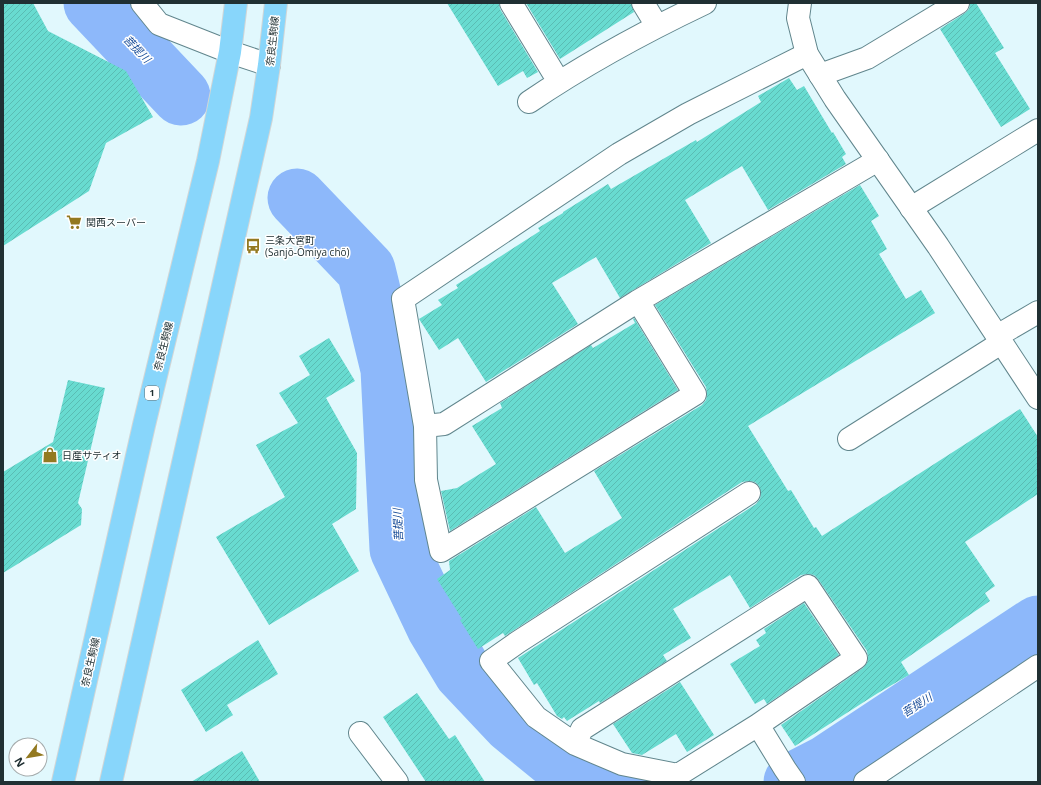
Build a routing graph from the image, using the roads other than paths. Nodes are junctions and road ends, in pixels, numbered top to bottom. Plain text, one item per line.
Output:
1 (142, 3) edge
2 (236, 3) edge
3 (276, 3) edge
4 (511, 3) edge
5 (643, 3) edge
6 (705, 3) edge
7 (800, 3) edge
8 (958, 3) edge
9 (657, 26) junction
10 (230, 52) junction
11 (807, 54) junction
12 (269, 65) junction
13 (820, 75) junction
14 (559, 82) junction
15 (529, 102) dead end
16 (1038, 130) edge
17 (878, 160) junction
18 (911, 208) junction
19 (638, 301) junction
20 (1038, 312) edge
21 (999, 339) junction
22 (1038, 398) edge
23 (424, 426) junction
24 (849, 440) dead end
25 (749, 493) dead end
26 (1038, 666) edge
27 (758, 725) junction
28 (360, 733) dead end
29 (575, 744) junction
30 (790, 776) edge
31 (63, 782) edge
32 (111, 782) edge
33 (397, 782) edge
34 (865, 782) edge

1 - 10 street
2 - 10 main road, 奈良生駒線 / 1
3 - 12 main road, 奈良生駒線
4 - 14 street
5 - 9 street
6 - 9 street
7 - 11 street
8 - 13 street
9 - 14 street
10 - 12 street
10 - 31 main road, 奈良生駒線 / 1
11 - 13 street
11 - 23 street
12 - 32 main road, 奈良生駒線
13 - 17 street
14 - 15 street
16 - 18 street
17 - 18 street
17 - 19 street
18 - 21 street
19 - 23 street
19 - 23 street
20 - 21 street
21 - 22 street
21 - 24 street
25 - 29 street
26 - 34 street
27 - 29 street
27 - 29 street
27 - 30 street
28 - 33 street

